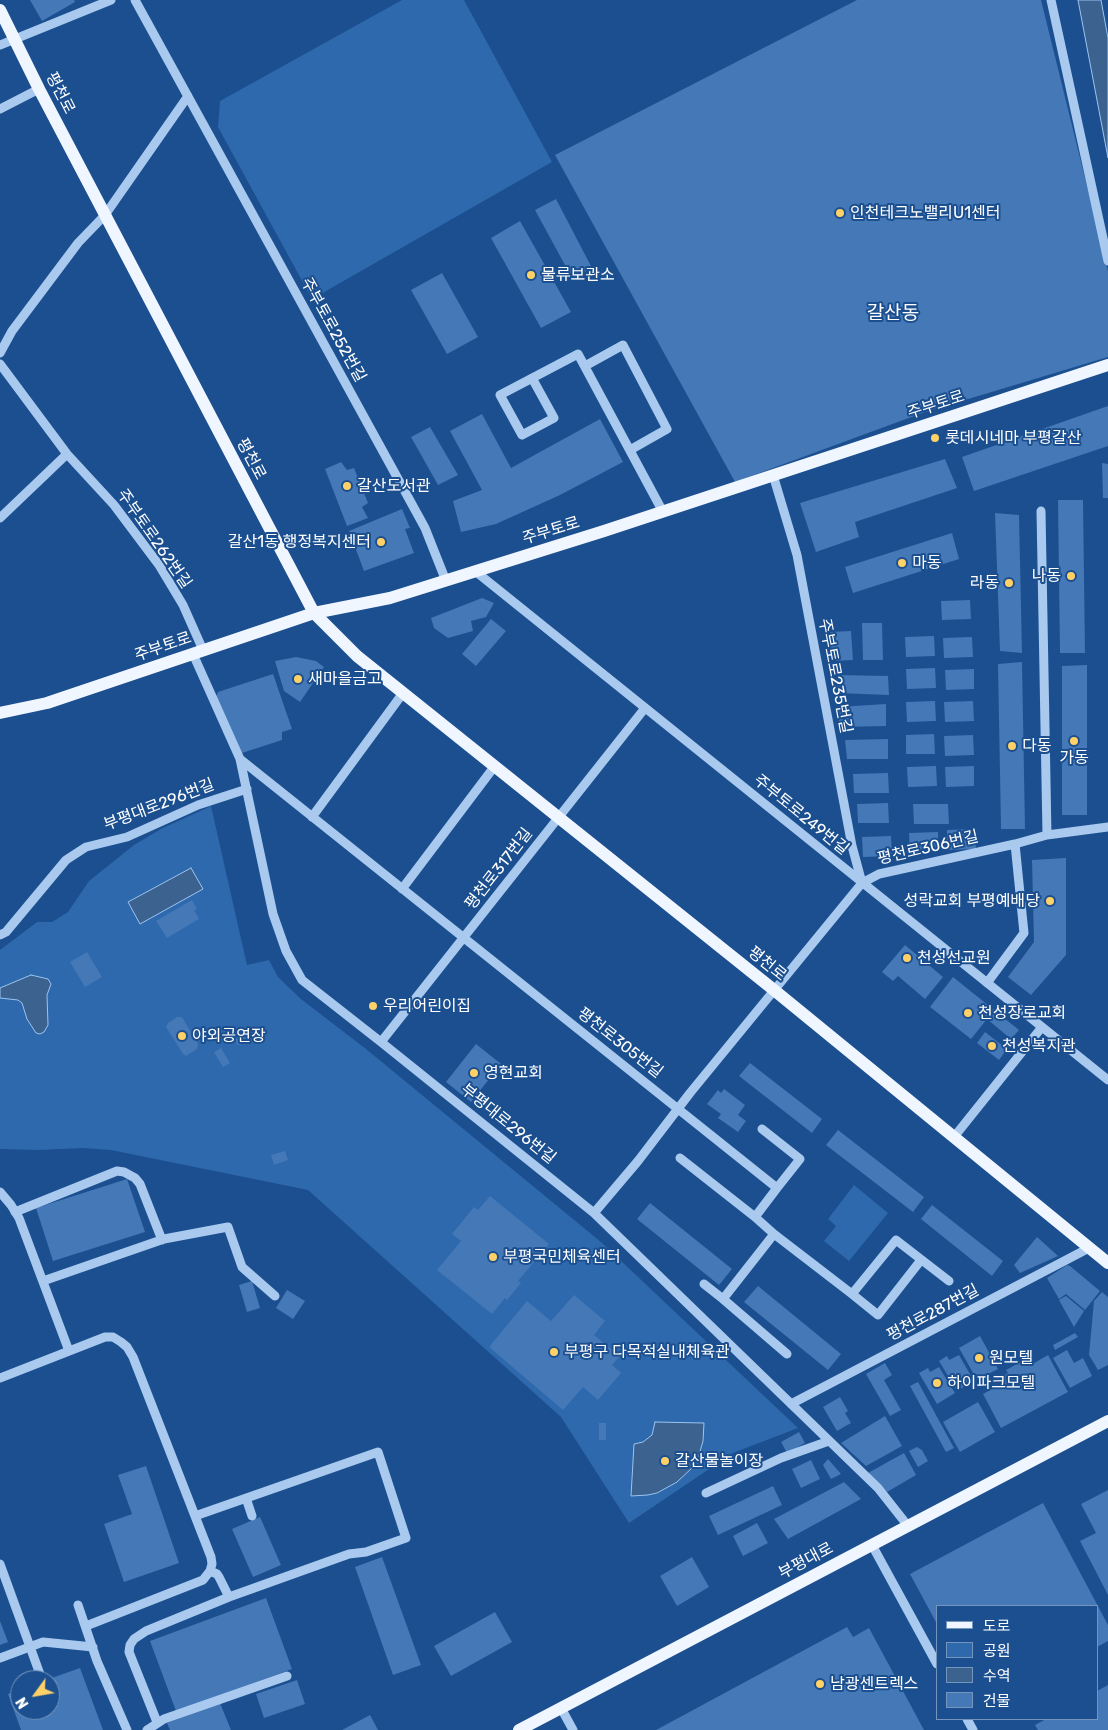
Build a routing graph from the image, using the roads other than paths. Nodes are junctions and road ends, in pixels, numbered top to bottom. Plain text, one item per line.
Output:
1 (111, 0) edge
2 (135, 0) edge
3 (1051, 0) edge
4 (0, 10) edge
5 (15, 40) junction
6 (0, 45) edge
7 (39, 89) junction
8 (188, 96) junction
9 (0, 109) edge
10 (105, 215) junction
11 (1108, 261) edge
12 (0, 352) edge
13 (0, 364) edge
14 (1108, 365) edge
15 (585, 366) junction
16 (532, 378) junction
17 (630, 450) junction
18 (67, 454) junction
19 (773, 475) junction
20 (1041, 511) dead end
21 (662, 512) junction
22 (0, 518) edge
23 (475, 571) junction
24 (446, 581) junction
25 (314, 613) junction
26 (198, 652) junction
27 (403, 693) junction
28 (645, 708) junction
29 (0, 713) edge
30 (240, 759) junction
31 (494, 766) junction
32 (247, 790) junction
33 (312, 817) junction
34 (558, 818) junction
35 (1108, 826) edge
36 (1047, 835) junction
37 (1015, 844) junction
38 (862, 883) junction
39 (402, 889) junction
40 (0, 935) edge
41 (463, 938) junction
42 (987, 983) junction
43 (774, 990) junction
44 (1042, 1027) junction
45 (381, 1042) junction
46 (1108, 1080) edge
47 (678, 1108) junction
48 (762, 1129) dead end
49 (954, 1137) junction
50 (680, 1158) dead end
51 (777, 1188) junction
52 (0, 1192) edge
53 (15, 1212) junction
54 (594, 1213) junction
55 (755, 1217) junction
56 (774, 1234) junction
57 (162, 1240) junction
58 (1089, 1248) junction
59 (921, 1260) junction
60 (1108, 1263) edge
61 (43, 1281) junction
62 (949, 1281) dead end
63 (704, 1284) dead end
64 (852, 1294) junction
65 (275, 1296) dead end
66 (722, 1299) junction
67 (69, 1352) junction
68 (786, 1354) dead end
69 (0, 1378) edge
70 (791, 1404) junction
71 (1108, 1421) edge
72 (829, 1441) junction
73 (706, 1493) dead end
74 (246, 1498) junction
75 (194, 1516) junction
76 (252, 1516) dead end
77 (908, 1526) junction
78 (872, 1545) junction
79 (0, 1564) edge
80 (210, 1571) junction
81 (230, 1597) junction
82 (78, 1605) dead end
83 (86, 1626) junction
84 (31, 1646) junction
85 (92, 1647) junction
86 (0, 1658) edge
87 (936, 1662) edge
88 (39, 1670) edge
89 (287, 1676) dead end
90 (561, 1708) junction
91 (157, 1722) junction
92 (127, 1730) edge
93 (147, 1730) edge
94 (519, 1730) edge
95 (573, 1730) edge

1 - 5 street
2 - 8 street, 주부토로252번길
3 - 11 street
4 - 5 main road, 평천로
5 - 6 street
5 - 7 main road, 평천로
7 - 9 street
7 - 10 main road, 평천로
8 - 10 street
8 - 24 street, 주부토로252번길
10 - 12 street
10 - 25 main road, 평천로
13 - 18 street, 주부토로262번길
14 - 19 main road, 주부토로
15 - 16 street
15 - 17 street
15 - 17 street
16 - 16 street
17 - 21 street
18 - 22 street
18 - 26 street, 주부토로262번길
19 - 21 main road, 주부토로
19 - 38 street, 주부토로235번길
20 - 36 street
21 - 23 main road, 주부토로
23 - 24 main road, 주부토로
23 - 28 street, 주부토로249번길
24 - 25 main road, 주부토로
25 - 26 main road, 주부토로
25 - 27 main road, 평천로
26 - 29 main road, 주부토로
26 - 30 street, 부평대로296번길
27 - 31 main road, 평천로
27 - 33 street
28 - 34 street
28 - 38 street, 주부토로249번길
30 - 32 street, 부평대로296번길
30 - 33 street, 부평대로296번길
31 - 34 main road, 평천로
31 - 39 street
32 - 40 street, 부평대로296번길
32 - 45 street, 부평대로296번길
33 - 39 street, 부평대로296번길
34 - 41 street, 평천로317번길
34 - 43 main road, 평천로
35 - 36 street, 평천로306번길
36 - 37 street, 평천로306번길
37 - 38 street, 평천로306번길
37 - 42 street
38 - 42 street, 주부토로249번길
38 - 43 street, 평천로306번길
39 - 41 street
41 - 45 street, 평천로317번길
41 - 47 street, 평천로305번길
42 - 44 street, 주부토로249번길
43 - 47 street
43 - 49 main road, 평천로
44 - 46 street, 주부토로249번길
44 - 49 street
45 - 54 street, 부평대로296번길
47 - 51 street, 평천로305번길
47 - 54 street
48 - 51 street
49 - 58 main road, 평천로
50 - 55 street
51 - 55 street
52 - 53 street
53 - 57 street
53 - 61 street
54 - 70 street, 부평대로296번길
55 - 56 street
56 - 64 street
56 - 66 street
57 - 61 street
57 - 65 street
58 - 60 main road, 평천로
58 - 70 street, 평천로287번길
59 - 62 street
59 - 64 street
59 - 64 street
61 - 67 street
63 - 66 street
66 - 68 street
67 - 69 street
67 - 75 street
70 - 72 street, 부평대로296번길
71 - 77 main road, 부평대로
72 - 73 street
72 - 77 street, 부평대로296번길
74 - 75 street
74 - 76 street
74 - 81 street
75 - 80 street
77 - 78 main road, 부평대로
78 - 87 street
78 - 90 main road, 부평대로
79 - 84 street
80 - 81 street
80 - 83 street
81 - 91 street
82 - 83 street
83 - 85 street
84 - 85 street
84 - 86 street
84 - 88 street
85 - 92 street
89 - 91 street
90 - 94 main road, 부평대로
90 - 95 street
91 - 93 street

